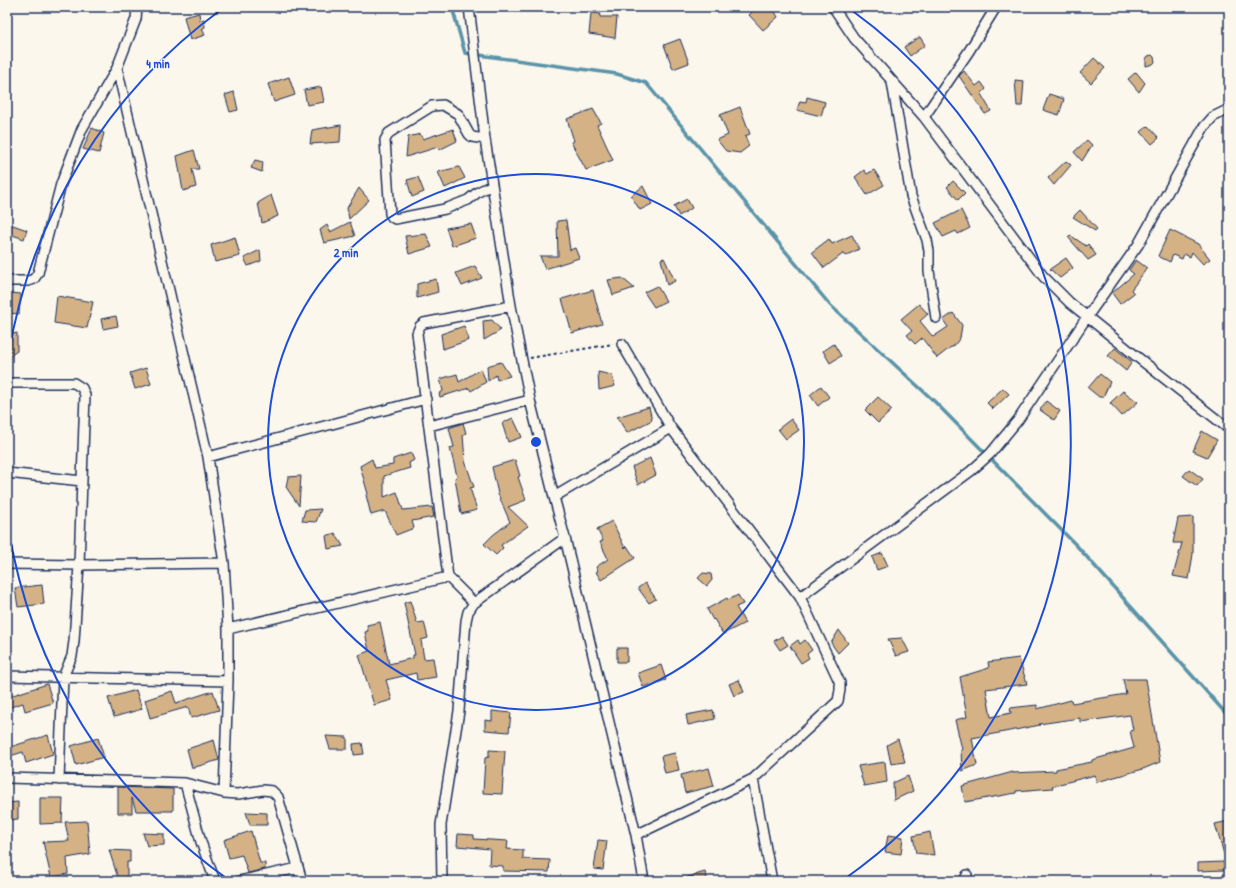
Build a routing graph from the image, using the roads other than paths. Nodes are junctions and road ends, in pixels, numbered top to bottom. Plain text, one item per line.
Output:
1 (137, 7) edge
2 (471, 7) edge
3 (833, 7) edge
4 (996, 7) edge
5 (117, 68) junction
6 (892, 82) junction
7 (1229, 109) edge
8 (924, 117) junction
9 (485, 139) junction
10 (492, 185) junction
11 (7, 281) edge
12 (511, 306) junction
13 (1087, 316) junction
14 (936, 318) dead end
15 (622, 344) road end
16 (7, 383) edge
17 (426, 399) junction
18 (530, 400) junction
19 (429, 426) junction
20 (671, 428) junction
21 (1229, 429) edge
22 (208, 457) junction
23 (7, 473) edge
24 (82, 481) junction
25 (554, 497) junction
26 (566, 538) junction
27 (224, 563) junction
28 (7, 564) edge
29 (79, 565) junction
30 (448, 577) junction
31 (800, 596) junction
32 (474, 603) junction
33 (228, 629) junction
34 (7, 676) edge
35 (63, 677) junction
36 (228, 681) junction
37 (7, 778) edge
38 (753, 779) junction
39 (59, 780) junction
40 (185, 783) junction
41 (224, 793) junction
42 (636, 835) junction
43 (298, 868) junction
44 (214, 881) edge
45 (239, 881) edge
46 (302, 881) edge
47 (442, 881) edge
48 (644, 881) edge
49 (772, 881) edge

1 - 5 street
2 - 9 street
3 - 6 street
4 - 8 street
5 - 11 street
5 - 22 street
6 - 8 street
6 - 14 street
7 - 13 street
8 - 13 street
9 - 10 street
9 - 10 street
10 - 12 street
12 - 17 street
12 - 18 street
13 - 21 street
13 - 31 street
15 - 20 street
16 - 24 street
17 - 19 street
17 - 22 street
18 - 19 street
18 - 25 street
19 - 30 street
20 - 25 street
20 - 31 street
22 - 27 street
23 - 24 street
24 - 29 street
25 - 26 street
26 - 32 street
26 - 42 street
27 - 29 street
27 - 33 street
28 - 29 street
29 - 35 street
30 - 32 street
30 - 33 street
31 - 38 street
32 - 47 street
33 - 36 street
34 - 35 street
35 - 36 street
35 - 39 street
36 - 41 street
37 - 39 street
38 - 42 street
38 - 49 street
39 - 40 street
40 - 41 street
40 - 44 street
41 - 43 street
42 - 48 street
43 - 45 street
43 - 46 street

